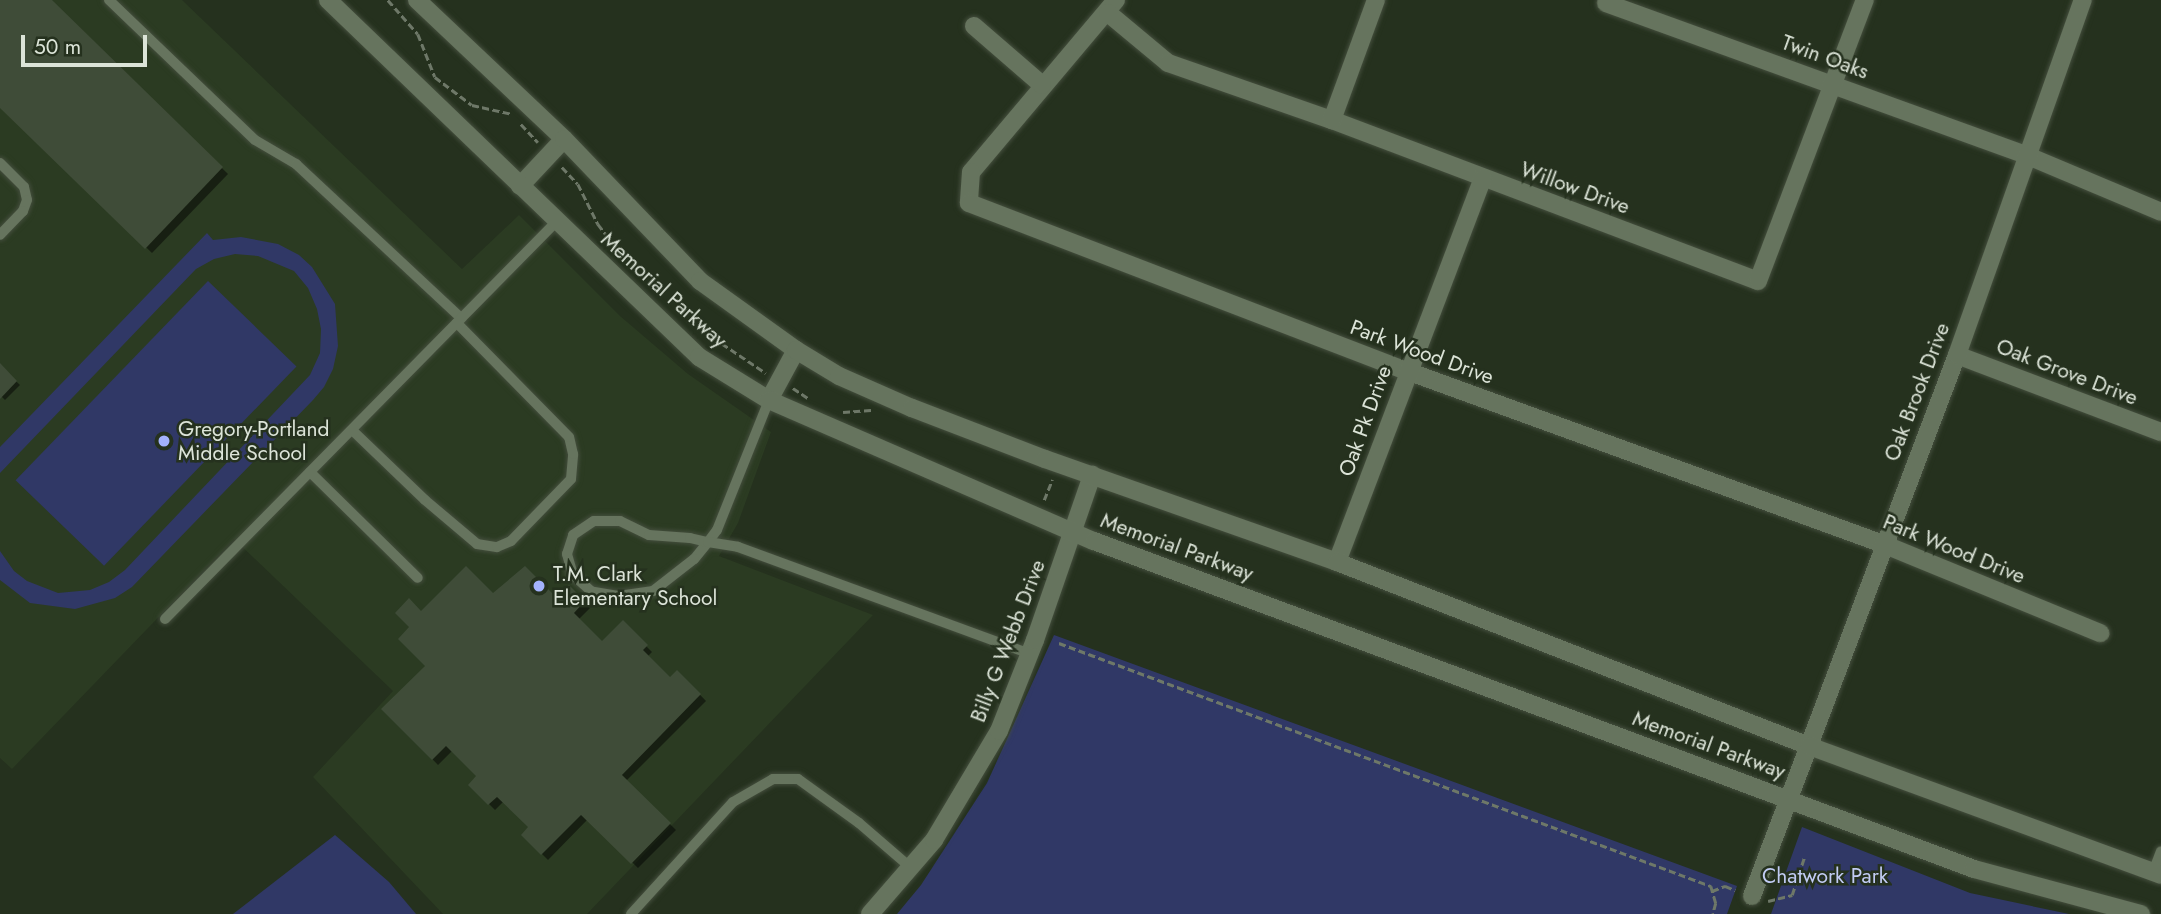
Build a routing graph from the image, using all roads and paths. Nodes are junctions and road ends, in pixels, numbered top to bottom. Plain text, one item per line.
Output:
1 (109, 0) edge
2 (328, 0) edge
3 (417, 0) edge
4 (1376, 0) edge
5 (1865, 0) edge
6 (2084, 0) edge
7 (1606, 3) dead end
8 (1112, 6) edge
9 (974, 26) dead end
10 (1832, 84) junction
11 (1042, 85) junction
12 (1332, 120) junction
13 (564, 139) junction
14 (2028, 156) junction
15 (0, 163) edge
16 (1483, 178) junction
17 (520, 186) junction
18 (2161, 212) edge
19 (556, 221) junction
20 (0, 235) edge
21 (459, 321) junction
22 (796, 350) junction
23 (1957, 355) junction
24 (1407, 371) junction
25 (769, 400) junction
26 (352, 430) junction
27 (2161, 432) edge
28 (310, 472) junction
29 (1093, 475) junction
30 (1073, 532) junction
31 (708, 542) junction
32 (1883, 544) junction
33 (1337, 562) junction
34 (418, 578) dead end
35 (165, 620) dead end
36 (2100, 633) dead end
37 (1059, 643) dead end
38 (1030, 654) junction
39 (1809, 746) junction
40 (1788, 799) junction
41 (2161, 851) edge
42 (910, 867) junction
43 (2157, 873) edge
44 (1752, 896) dead end
45 (2121, 911) edge
46 (631, 914) edge
47 (870, 914) edge
48 (1713, 914) edge
49 (2141, 914) edge

1 - 21 lane
2 - 17 street, Memorial Parkway
3 - 13 street, Memorial Parkway
4 - 12 street
5 - 10 street, Willow Drive
6 - 14 street, Oak Brook Drive
7 - 10 street, Twin Oaks
8 - 11 street, Park Wood Drive
8 - 12 street, Willow Drive
9 - 11 street
10 - 14 street, Twin Oaks
10 - 16 street, Willow Drive
11 - 24 street, Park Wood Drive
12 - 16 street, Willow Drive
13 - 17 street
13 - 22 street, Memorial Parkway
14 - 18 street, Twin Oaks
14 - 23 street, Oak Brook Drive
15 - 20 lane
16 - 24 street, Oak Pk Drive
17 - 19 street, Memorial Parkway
19 - 21 lane
19 - 25 street, Memorial Parkway
21 - 26 lane
21 - 26 lane
22 - 25 street
22 - 29 street, Memorial Parkway
23 - 27 street, Oak Grove Drive
23 - 32 street, Oak Brook Drive
24 - 32 street, Park Wood Drive
24 - 33 street, Oak Pk Drive
25 - 30 street, Memorial Parkway
25 - 31 lane
26 - 28 lane
28 - 34 lane
28 - 35 lane
29 - 30 street, Billy G Webb Drive
29 - 33 street, Memorial Parkway
30 - 38 street, Billy G Webb Drive
30 - 40 street, Memorial Parkway
31 - 31 lane
31 - 38 lane
32 - 36 street, Park Wood Drive
32 - 39 street, Oak Brook Drive
33 - 39 street, Memorial Parkway
37 - 48 path
38 - 42 street, Billy G Webb Drive
39 - 40 street, Oak Brook Drive
39 - 43 street, Memorial Parkway
40 - 44 street, Oak Brook Drive
40 - 45 street, Memorial Parkway
41 - 43 lane
42 - 46 lane
42 - 47 street, Billy G Webb Drive
45 - 49 street, Memorial Parkway

